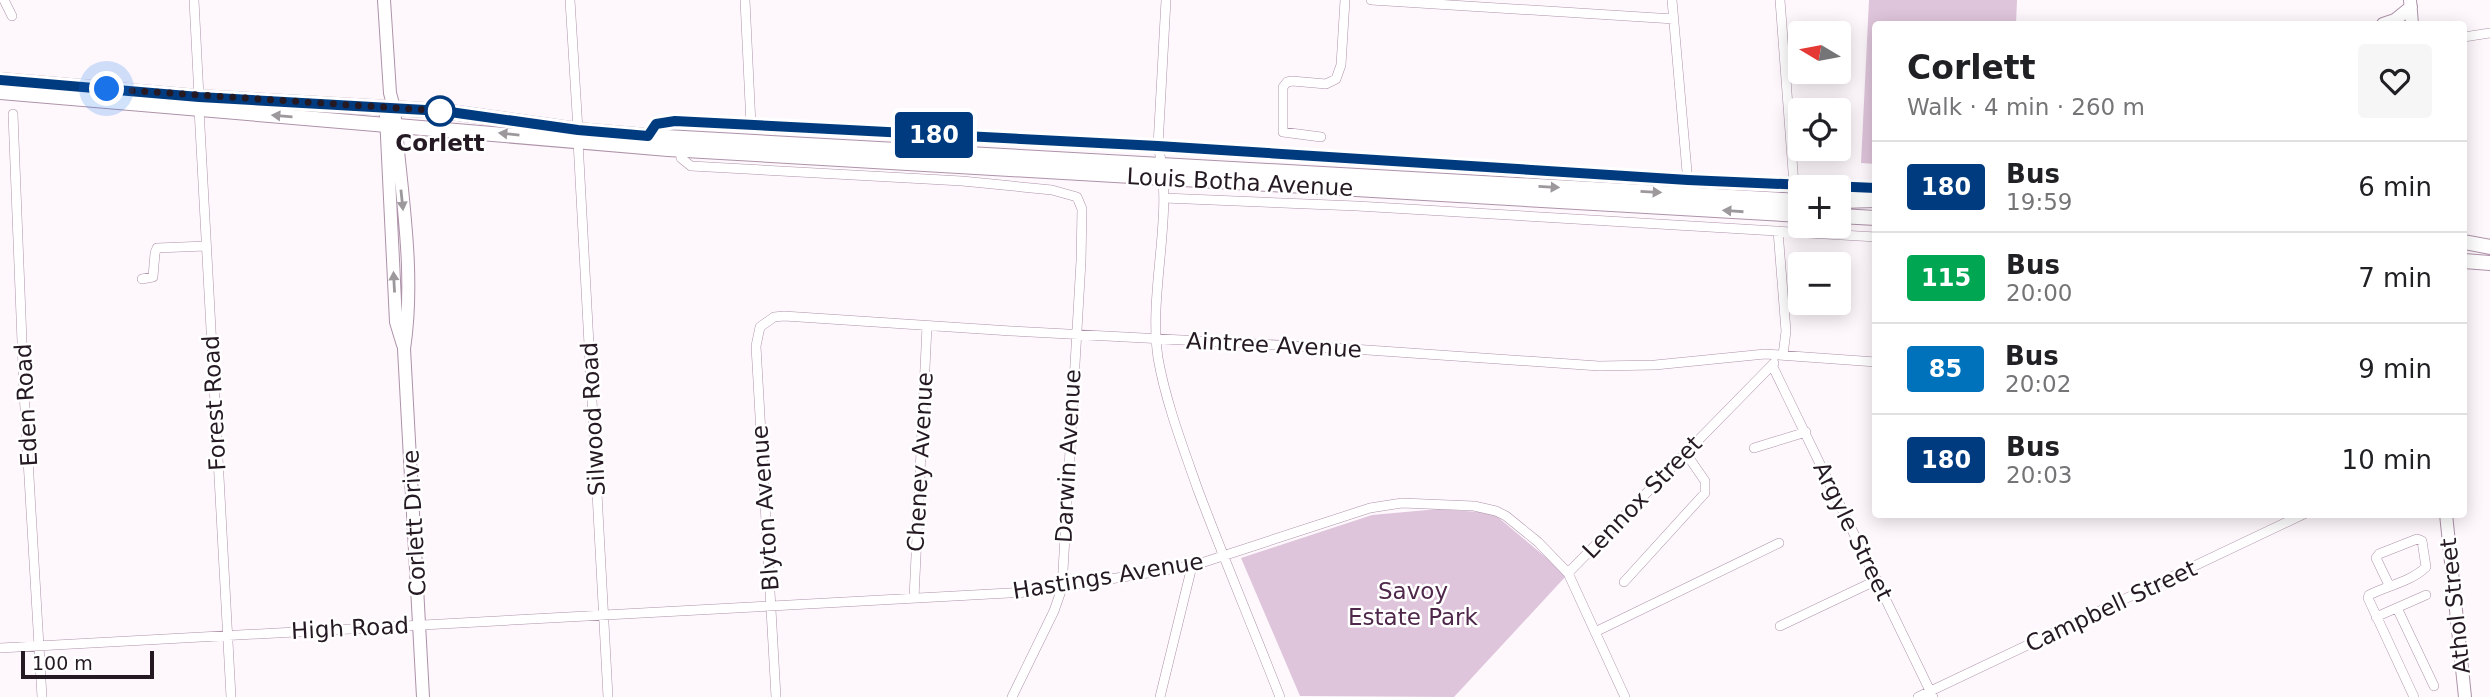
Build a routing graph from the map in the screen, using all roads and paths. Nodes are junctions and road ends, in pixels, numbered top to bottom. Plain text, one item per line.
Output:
1 (4, 0) edge
2 (194, 0) edge
3 (384, 0) edge
4 (569, 0) edge
5 (746, 0) edge
6 (1166, 0) edge
7 (1345, 0) edge
8 (1371, 0) edge
9 (1672, 0) edge
10 (1780, 0) edge
11 (2410, 3) edge
12 (12, 16) dead end
13 (1674, 19) junction
14 (2392, 21) edge
15 (2412, 21) edge
16 (2490, 33) edge
17 (2467, 37) edge
18 (1, 85) edge
19 (199, 103) junction
20 (390, 103) junction
21 (13, 114) dead end
22 (391, 125) junction
23 (751, 125) junction
24 (578, 136) junction
25 (648, 136) junction
26 (1321, 136) dead end
27 (978, 138) junction
28 (1158, 146) junction
29 (680, 150) junction
30 (977, 155) junction
31 (963, 165) junction
32 (1054, 171) junction
33 (1163, 172) junction
34 (1793, 175) edge
35 (962, 181) junction
36 (1788, 186) edge
37 (1851, 187) edge
38 (1872, 188) edge
39 (1052, 190) junction
40 (1688, 194) junction
41 (1164, 198) junction
42 (1788, 200) edge
43 (1872, 200) edge
44 (1851, 201) edge
45 (1082, 204) joint
46 (1788, 213) edge
47 (1851, 217) edge
48 (1872, 218) edge
49 (1778, 231) junction
50 (1872, 237) edge
51 (2467, 243) edge
52 (206, 246) junction
53 (2490, 247) edge
54 (2467, 261) edge
55 (2490, 263) edge
56 (142, 279) dead end
57 (765, 321) joint
58 (927, 326) junction
59 (1075, 334) junction
60 (1156, 339) junction
61 (1783, 355) junction
62 (1872, 362) edge
63 (1772, 365) junction
64 (1806, 432) junction
65 (1754, 447) dead end
66 (1685, 452) junction
67 (2296, 518) edge
68 (2446, 518) edge
69 (1779, 543) dead end
70 (1223, 557) junction
71 (1192, 566) junction
72 (1568, 573) junction
73 (1877, 580) junction
74 (1624, 582) dead end
75 (2389, 585) junction
76 (1062, 588) junction
77 (2426, 595) dead end
78 (914, 598) junction
79 (772, 605) junction
80 (2397, 608) junction
81 (700, 609) joint
82 (604, 615) junction
83 (2376, 617) junction
84 (419, 625) junction
85 (1780, 626) dead end
86 (1595, 632) junction
87 (227, 634) junction
88 (39, 646) junction
89 (0, 648) edge
90 (2434, 686) dead end
91 (1932, 694) edge
92 (42, 697) edge
93 (231, 697) edge
94 (423, 697) edge
95 (608, 697) edge
96 (776, 697) edge
97 (1012, 697) edge
98 (1160, 697) edge
99 (1280, 697) edge
100 (1625, 697) edge
101 (1918, 697) edge
102 (2414, 697) edge
103 (2465, 697) edge

1 - 12 street
2 - 19 street, Forest Road
3 - 20 main road, Corlett Drive
4 - 24 street, Silwood Road
5 - 23 street
6 - 28 street
7 - 26 street
8 - 13 street
9 - 13 street
10 - 34 street
11 - 14 main road
11 - 15 main road
13 - 40 street
16 - 17 street
18 - 19 main road, Louis Botha Avenue
19 - 20 main road, Louis Botha Avenue
22 -> 19 main road, Louis Botha Avenue
19 - 52 street, Forest Road
20 - 22 main road, Corlett Drive
20 - 24 main road, Louis Botha Avenue
21 - 88 street, Eden Road
24 -> 22 main road, Louis Botha Avenue
22 - 84 main road, Corlett Drive
23 - 25 street, Louis Botha Avenue
23 - 27 street, Louis Botha Avenue
24 - 25 main road, Louis Botha Avenue
24 - 29 main road, Louis Botha Avenue
24 - 82 street, Silwood Road
25 - 30 main road, Louis Botha Avenue
27 - 28 street, Louis Botha Avenue
27 - 30 street
28 - 33 street
28 - 40 street, Louis Botha Avenue
29 - 31 main road, Louis Botha Avenue
29 - 35 street, Louis Botha Avenue
30 - 33 main road, Louis Botha Avenue
31 - 32 main road, Louis Botha Avenue
31 - 35 street
32 - 33 main road, Louis Botha Avenue
32 - 39 street
33 - 40 main road, Louis Botha Avenue
33 - 41 street
35 - 39 street, Louis Botha Avenue
36 - 40 street, Louis Botha Avenue
37 - 38 street, Louis Botha Avenue
39 - 45 street, Louis Botha Avenue
40 - 42 main road, Louis Botha Avenue
46 -> 40 main road, Louis Botha Avenue
41 - 49 street, Louis Botha Avenue
41 - 60 street
43 - 44 main road
45 - 59 street, Darwin Avenue
47 - 48 main road
49 - 50 street, Louis Botha Avenue
49 - 61 street
51 - 53 main road
52 - 56 street
52 - 87 street, Forest Road
54 - 55 main road
57 - 58 street, Aintree Avenue
57 - 79 street, Blyton Avenue
58 - 59 street, Aintree Avenue
58 - 78 street, Cheney Avenue
59 - 60 street, Aintree Avenue
59 - 76 street, Darwin Avenue
60 - 61 street, Aintree Avenue
60 - 70 street
61 - 62 street, Aintree Avenue
61 - 63 street, Lennox Street
63 - 64 street, Argyle Street
63 - 66 street, Lennox Street
64 - 65 street
64 - 73 street, Argyle Street
66 - 72 street, Lennox Street
66 - 74 street
67 - 91 street, Campbell Street
68 - 103 main road, Athol Street
69 - 86 street
70 - 71 street, Hastings Avenue
70 - 72 street, Hastings Avenue
70 - 99 street
71 - 76 street, Hastings Avenue
71 - 98 street
72 - 86 street, Lennox Street
73 - 85 street
73 - 91 street, Argyle Street
75 - 75 street
75 - 83 street
76 - 78 street, Hastings Avenue
76 - 97 street, Darwin Avenue
77 - 80 street
78 - 79 street, Hastings Avenue
79 - 81 street, Hastings Avenue
79 - 96 street, Blyton Avenue
80 - 83 street
80 - 90 street
81 - 82 street, High Road
82 - 84 street, High Road
82 - 95 street, Silwood Road
83 - 102 street
84 - 87 street, High Road
84 - 94 main road, Corlett Drive
86 - 100 street, Lennox Street
87 - 88 street, High Road
87 - 93 street, Forest Road
88 - 89 street, High Road
88 - 92 street, Eden Road
91 - 101 street, Campbell Street

